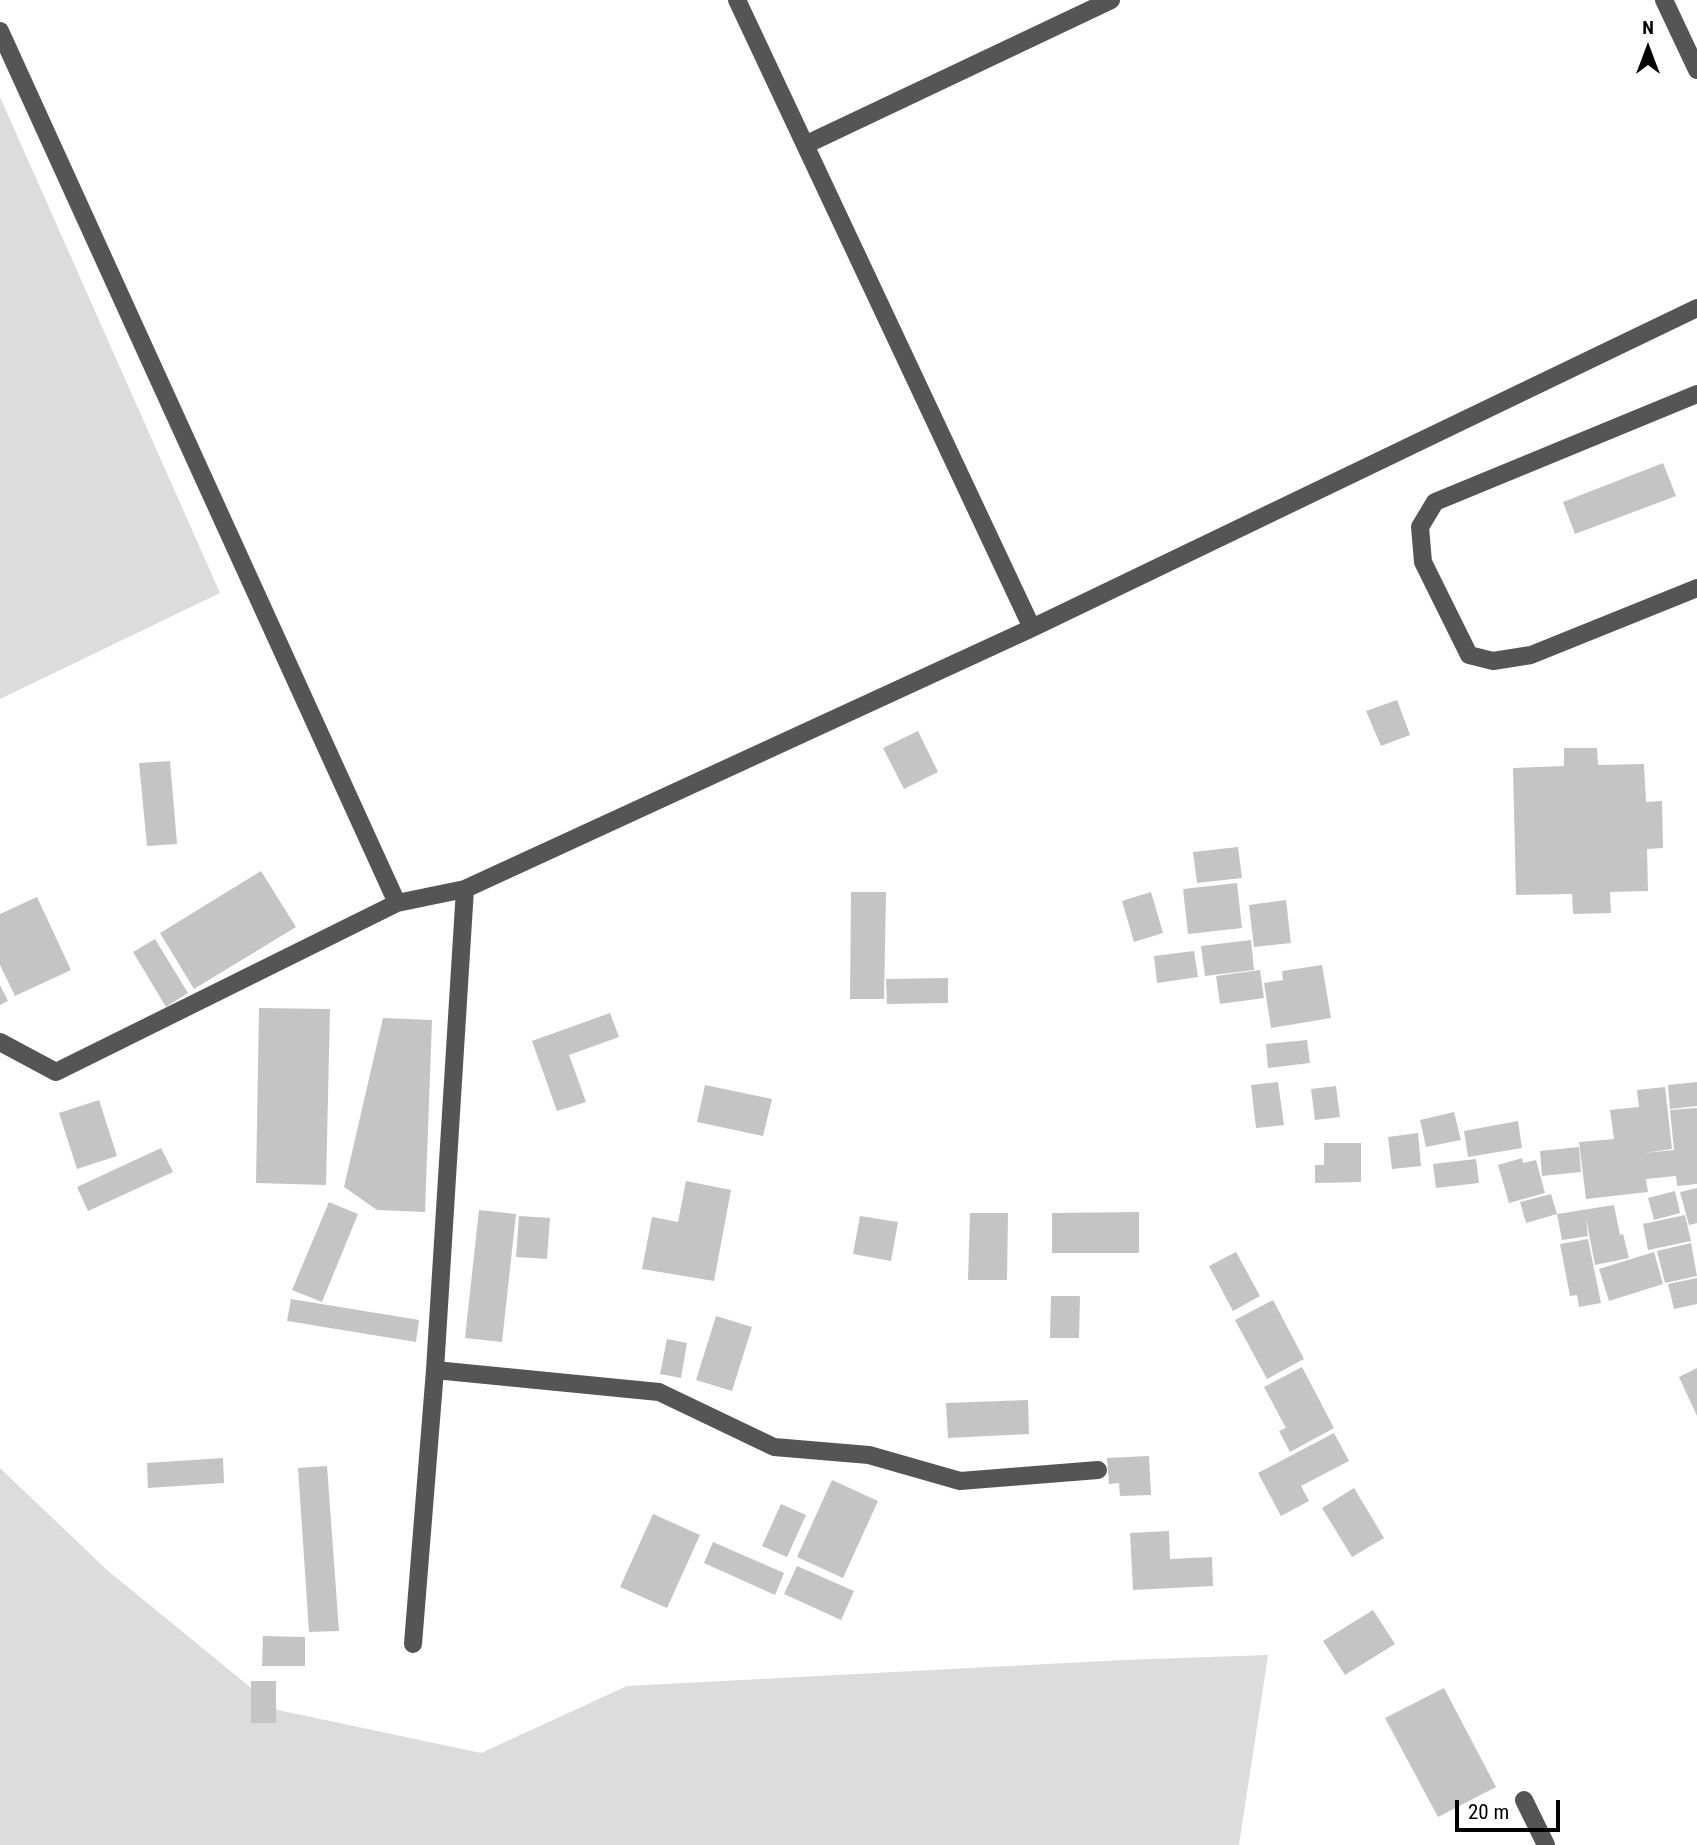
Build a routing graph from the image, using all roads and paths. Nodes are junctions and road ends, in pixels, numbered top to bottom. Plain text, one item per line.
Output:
1 (737, 0) edge
2 (1111, 0) edge
3 (1664, 0) edge
4 (0, 31) edge
5 (1697, 70) edge
6 (805, 145) junction
7 (1697, 308) edge
8 (1697, 394) edge
9 (1697, 588) edge
10 (1032, 628) junction
11 (465, 890) junction
12 (397, 903) junction
13 (0, 1042) edge
14 (435, 1370) junction
15 (1098, 1471) dead end
16 (413, 1644) dead end
17 (1524, 1800) dead end
18 (1546, 1845) edge

1 - 6 street
2 - 6 street
3 - 5 street
4 - 12 street
6 - 10 street
7 - 10 street
8 - 9 street
10 - 11 street
11 - 12 street
11 - 14 street
12 - 13 street
14 - 15 street
14 - 16 street
17 - 18 street

